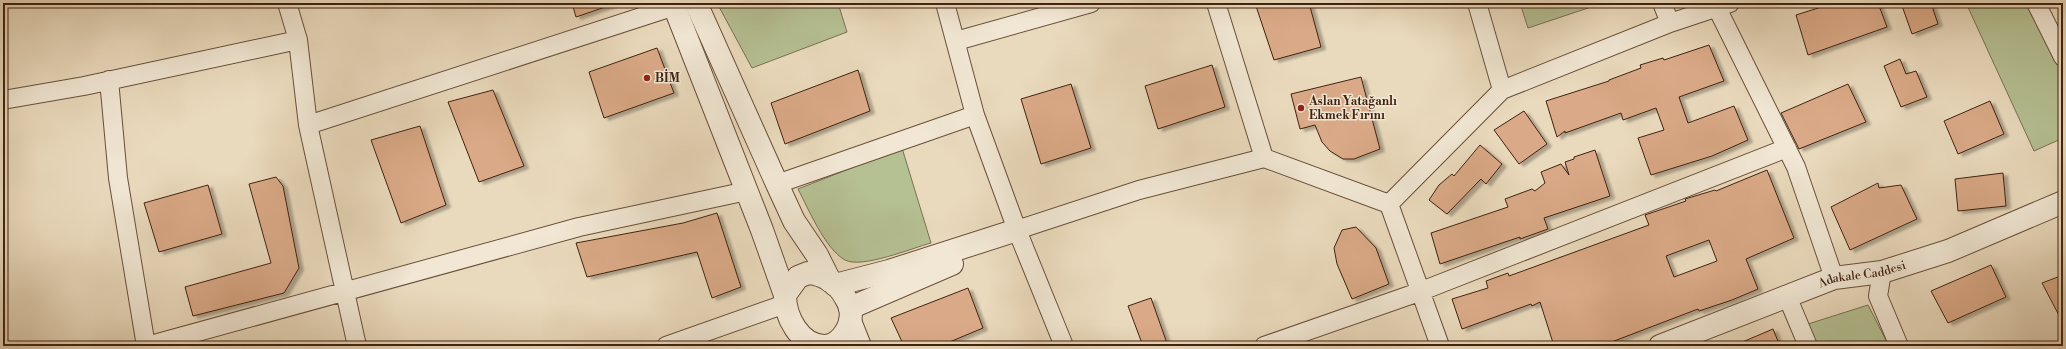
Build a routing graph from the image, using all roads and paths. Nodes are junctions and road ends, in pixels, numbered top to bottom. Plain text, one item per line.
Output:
1 (287, 3) edge
2 (696, 3) edge
3 (945, 3) edge
4 (1091, 3) edge
5 (1216, 3) edge
6 (1477, 3) edge
7 (1662, 3) edge
8 (2036, 3) edge
9 (674, 5) edge
10 (1724, 6) edge
11 (1670, 23) junction
12 (298, 40) junction
13 (956, 40) junction
14 (2063, 57) edge
15 (109, 80) junction
16 (1502, 90) junction
17 (3, 100) edge
18 (975, 115) junction
19 (308, 125) junction
20 (1787, 148) junction
21 (1264, 158) junction
22 (777, 184) junction
23 (747, 191) junction
24 (2063, 202) edge
25 (1390, 204) junction
26 (1017, 230) junction
27 (1882, 272) junction
28 (1834, 278) junction
29 (833, 283) junction
30 (345, 291) junction
31 (1419, 292) junction
32 (1787, 296) junction
33 (785, 299) junction
34 (850, 314) junction
35 (807, 342) edge
36 (146, 346) edge
37 (357, 346) edge
38 (666, 346) edge
39 (860, 346) edge
40 (1064, 346) edge
41 (1264, 346) edge
42 (1440, 346) edge
43 (1660, 346) edge
44 (1808, 346) edge
45 (1899, 346) edge

1 - 12 street
2 - 22 street
3 - 13 street
4 - 13 street
5 - 21 street
6 - 16 street
7 - 11 street
8 - 14 street
9 - 19 street
9 - 23 street
10 - 11 street
10 - 20 street
11 - 16 street
12 - 15 street
12 - 19 street
13 - 18 street
15 - 17 street
15 - 36 street
16 - 25 street
18 - 22 street
18 - 26 street
19 - 30 street
20 - 28 street
20 - 31 street
21 - 25 street
21 - 26 street
22 - 29 street
23 - 30 street
23 - 33 street
24 - 27 street, Adakale Caddesi
25 - 31 street
26 - 29 street
26 - 34 street
26 - 40 street
27 - 28 street, Adakale Caddesi
27 - 45 street
28 - 32 street, Adakale Caddesi
29 - 33 street
29 - 34 street
30 - 36 street
30 - 37 street
31 - 41 street
31 - 42 street
32 - 43 street, Adakale Caddesi
32 - 44 street
33 - 35 street
33 - 38 street
34 - 35 street
34 - 39 street

